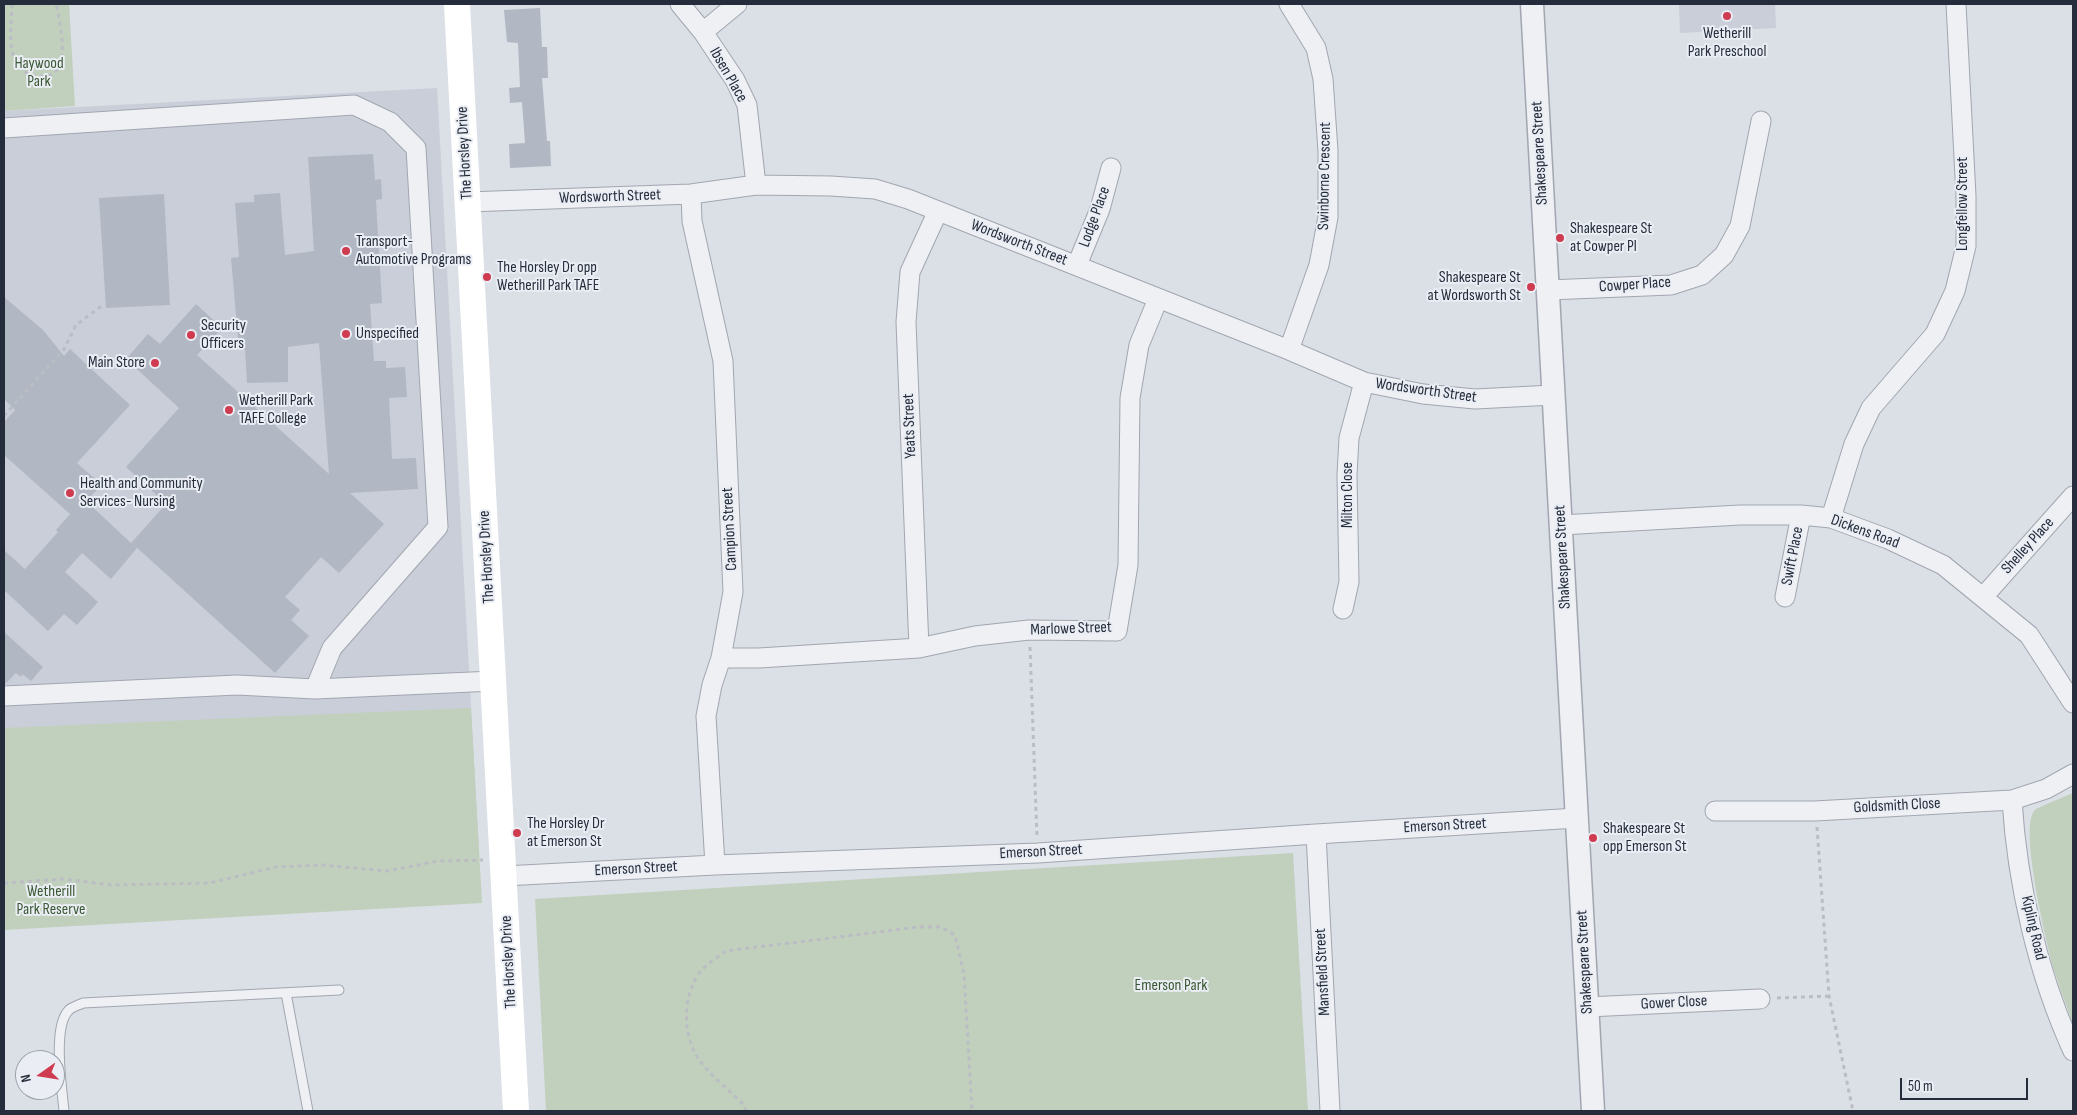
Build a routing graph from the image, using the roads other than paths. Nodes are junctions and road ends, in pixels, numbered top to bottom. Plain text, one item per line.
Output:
1 (457, 4) edge
2 (680, 4) edge
3 (737, 4) edge
4 (1289, 4) edge
5 (1532, 4) edge
6 (1956, 4) edge
7 (702, 32) junction
8 (1761, 121) dead end
9 (4, 128) edge
10 (1112, 168) dead end
11 (756, 185) junction
12 (691, 194) junction
13 (468, 202) junction
14 (938, 211) junction
15 (1077, 265) junction
16 (1548, 290) junction
17 (1158, 298) junction
18 (1289, 350) junction
19 (1364, 382) junction
20 (1553, 395) junction
21 (2073, 496) edge
22 (1801, 515) junction
23 (1832, 518) junction
24 (1561, 525) junction
25 (1983, 597) junction
26 (1785, 598) dead end
27 (1343, 609) dead end
28 (919, 648) junction
29 (721, 658) junction
30 (494, 680) junction
31 (315, 689) junction
32 (4, 696) edge
33 (2073, 703) edge
34 (2073, 774) edge
35 (2012, 800) junction
36 (1716, 811) dead end
37 (1577, 818) junction
38 (1316, 834) junction
39 (715, 865) junction
40 (504, 876) junction
41 (339, 990) dead end
42 (286, 993) junction
43 (1760, 999) road end
44 (1587, 1007) junction
45 (2073, 1051) edge
46 (64, 1111) edge
47 (308, 1111) edge
48 (516, 1111) edge
49 (1330, 1111) edge
50 (1593, 1111) edge

1 - 13 main road, The Horsley Drive
2 - 7 street, Ibsen Place
3 - 7 street
4 - 18 street, Swinborne Crescent
5 - 16 street, Shakespeare Street
6 - 23 street, Longfellow Street
7 - 11 street, Ibsen Place
8 - 16 street, Cowper Place
9 - 31 street
10 - 15 street, Lodge Place
11 - 12 street, Wordsworth Street
11 - 14 street, Wordsworth Street
12 - 13 street, Wordsworth Street
12 - 29 street, Campion Street
13 - 30 main road, The Horsley Drive
14 - 15 street, Wordsworth Street
14 - 28 street, Yeats Street
15 - 17 street, Wordsworth Street
16 - 20 street, Shakespeare Street
17 - 18 street, Wordsworth Street
17 - 28 street, Marlowe Street
18 - 19 street, Wordsworth Street
19 - 20 street, Wordsworth Street
19 - 27 street, Milton Close
20 - 24 street, Shakespeare Street
21 - 25 street, Shelley Place
22 - 23 street, Dickens Road
22 - 24 street, Dickens Road
22 - 26 street, Swift Place
23 - 25 street, Dickens Road
24 - 37 street, Shakespeare Street
25 - 33 street, Dickens Road
28 - 29 street, Marlowe Street
29 - 39 street, Campion Street
30 - 31 street
30 - 40 main road, The Horsley Drive
31 - 32 street
34 - 35 street, Goldsmith Close
35 - 36 street, Goldsmith Close
35 - 45 street, Kipling Road
37 - 38 street, Emerson Street
37 - 44 street, Shakespeare Street
38 - 39 street, Emerson Street
38 - 49 street, Mansfield Street
39 - 40 street, Emerson Street
40 - 48 main road, The Horsley Drive
41 - 42 lane
42 - 46 lane
42 - 47 lane
43 - 44 street, Gower Close
44 - 50 street, Shakespeare Street

